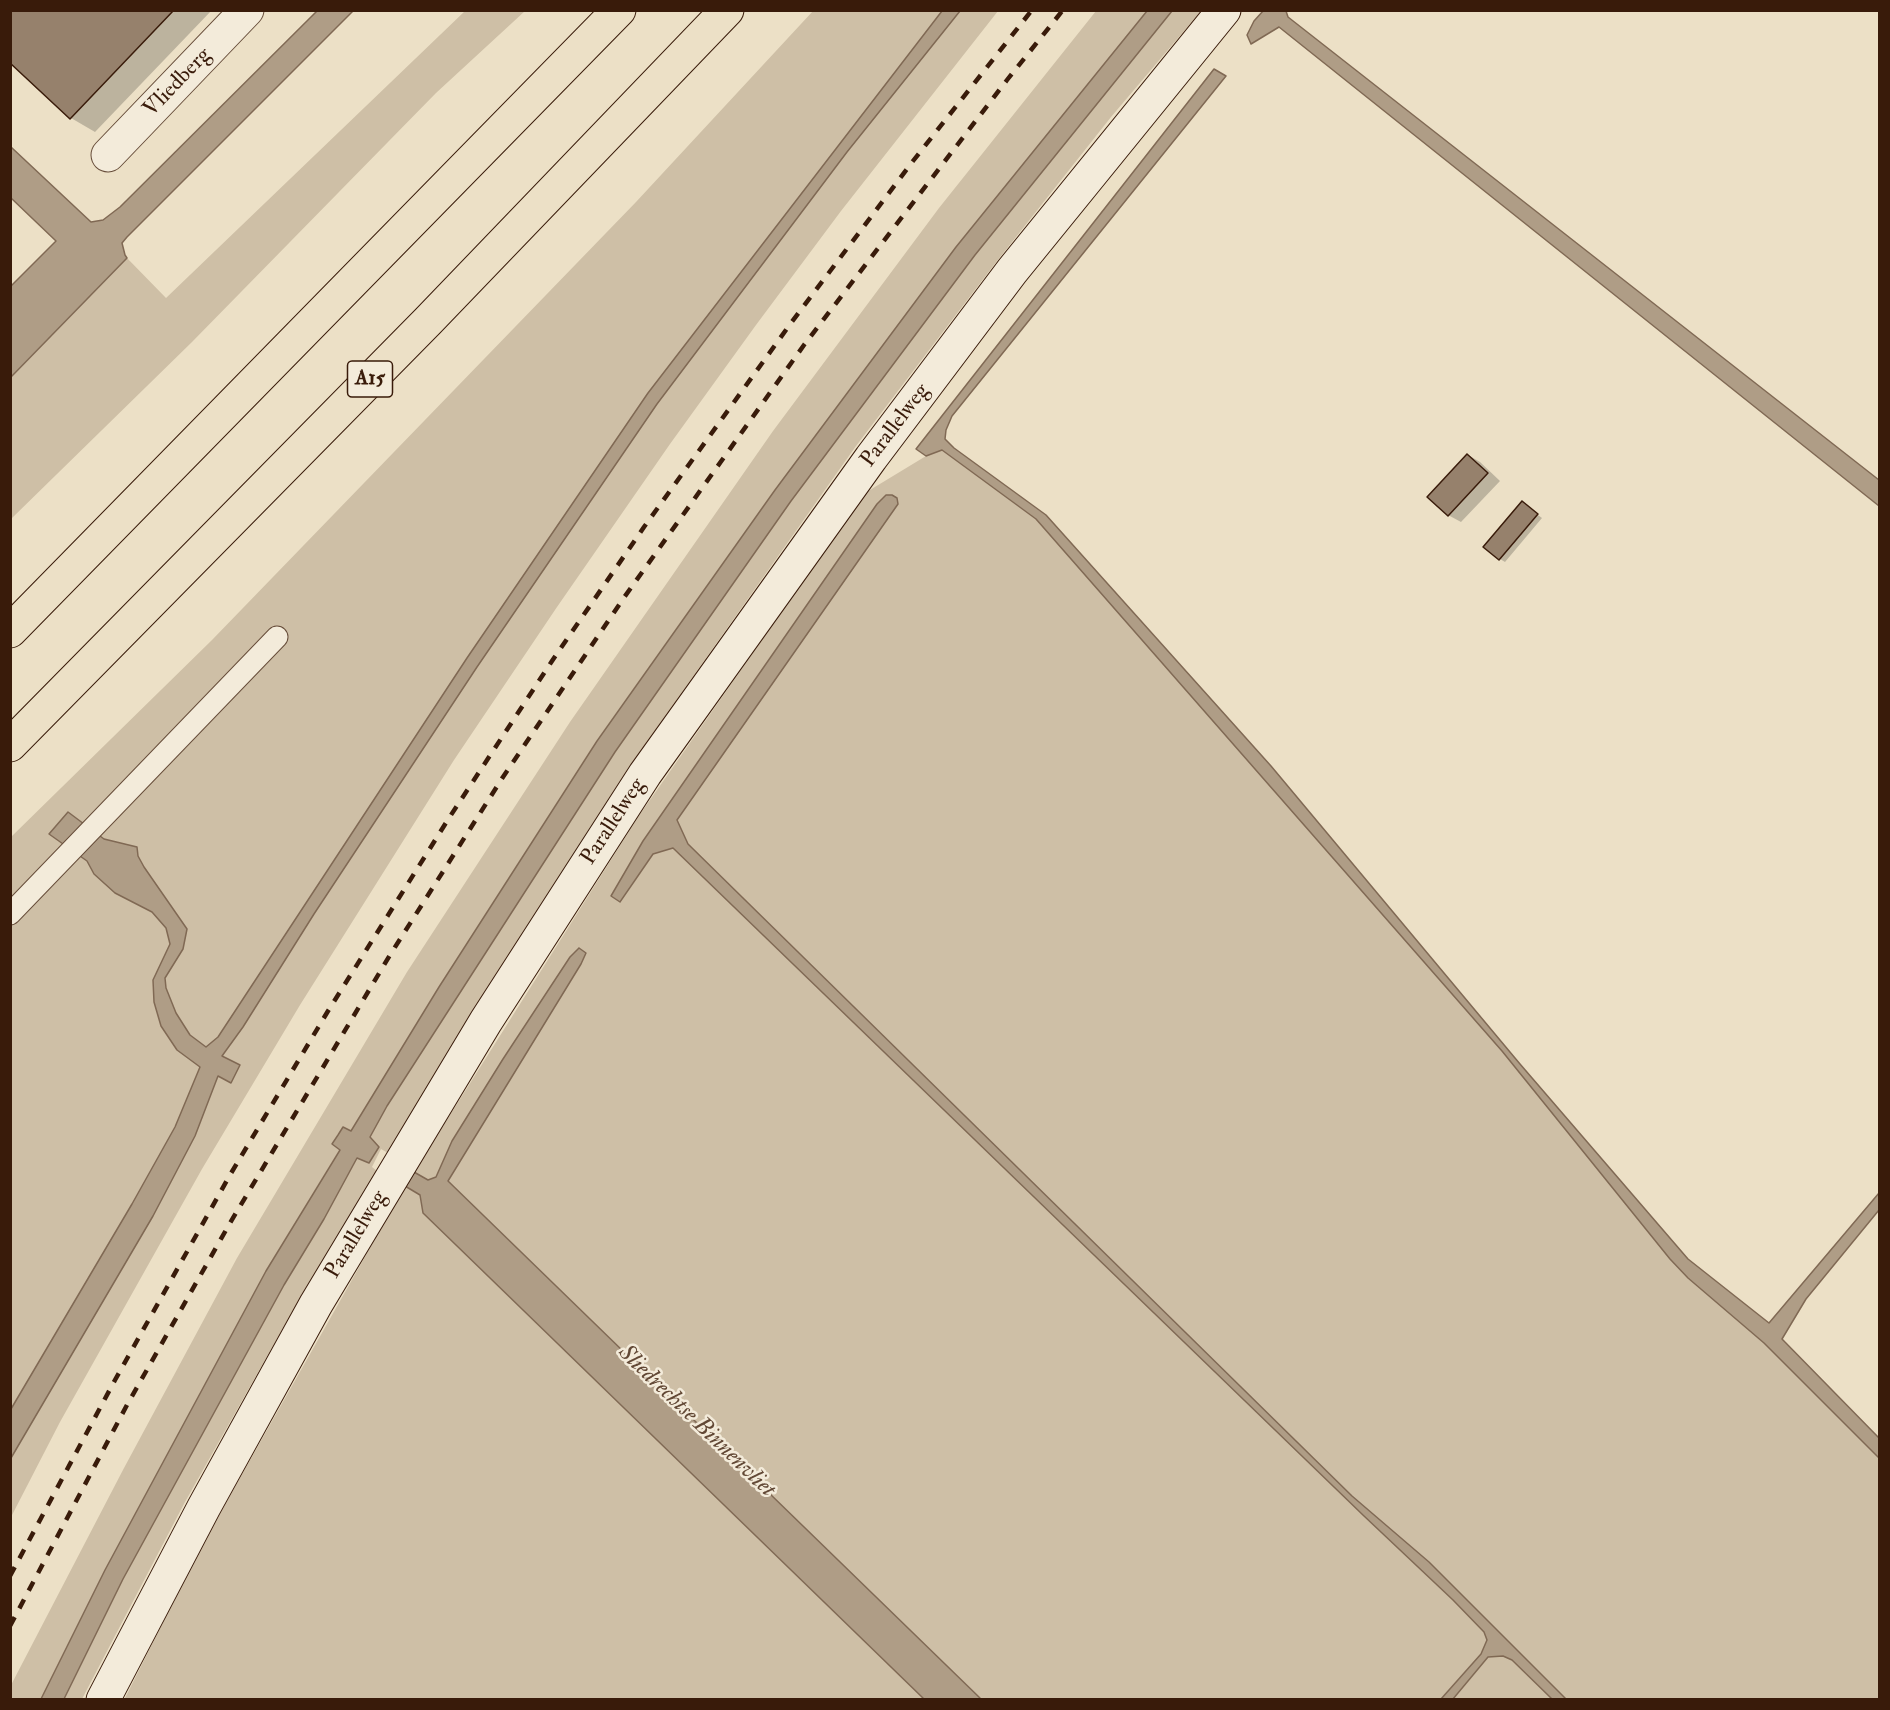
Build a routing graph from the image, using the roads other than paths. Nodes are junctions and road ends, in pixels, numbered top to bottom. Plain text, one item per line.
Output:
1 (247, 10) edge
2 (619, 10) edge
3 (727, 10) edge
4 (1224, 10) edge
5 (108, 155) dead end
6 (10, 631) edge
7 (277, 637) dead end
8 (10, 745) edge
9 (10, 914) edge
10 (103, 1700) edge

1 - 5 street, Vliedberg
2 - 6 highway
3 - 8 highway, A15
4 - 10 street, Parallelweg
7 - 9 lane

